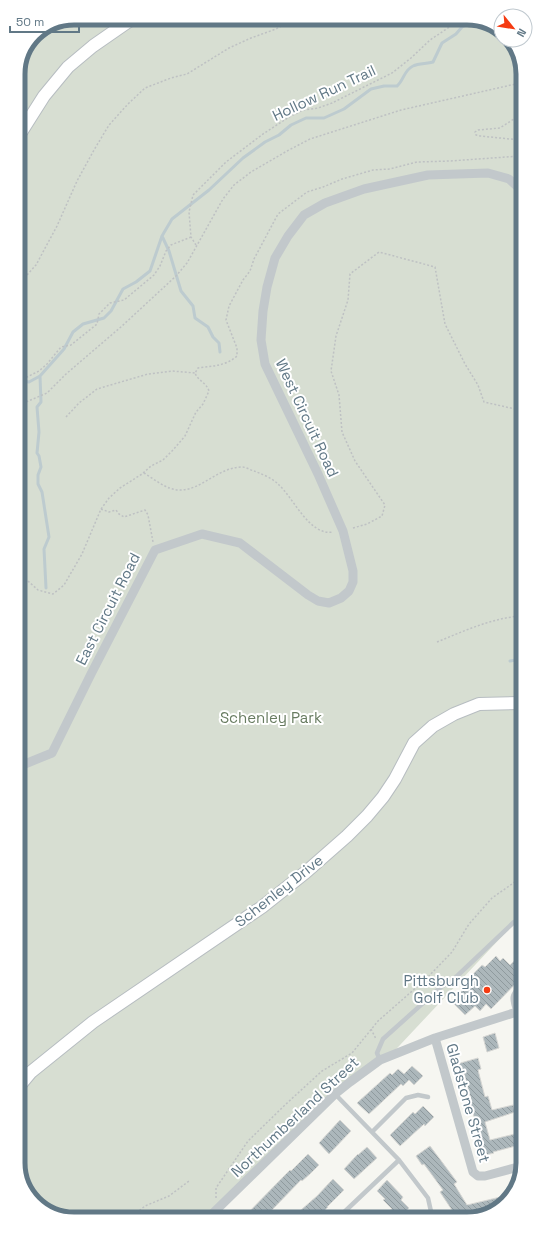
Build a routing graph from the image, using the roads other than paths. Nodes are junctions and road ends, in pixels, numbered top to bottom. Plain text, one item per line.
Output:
1 (123, 25) edge
2 (25, 125) edge
3 (516, 185) edge
4 (318, 601) joint
5 (516, 703) edge
6 (25, 764) edge
7 (516, 922) edge
8 (516, 990) edge
9 (516, 1006) edge
10 (516, 1012) edge
11 (435, 1038) junction
12 (380, 1060) junction
13 (25, 1079) edge
14 (336, 1094) junction
15 (428, 1097) dead end
16 (372, 1132) junction
17 (399, 1160) junction
18 (516, 1168) edge
19 (212, 1212) edge
20 (344, 1212) edge
21 (431, 1212) edge

1 - 2 street
3 - 4 street, West Circuit Road
4 - 6 street, East Circuit Road
5 - 13 street, Schenley Drive
7 - 12 lane
8 - 9 lane
10 - 11 street, Northumberland Street
11 - 12 street, Northumberland Street
11 - 18 street, Gladstone Street
12 - 14 street, Northumberland Street
14 - 16 lane
14 - 19 street, Northumberland Street
15 - 16 lane
16 - 17 lane
17 - 20 lane
17 - 21 lane

